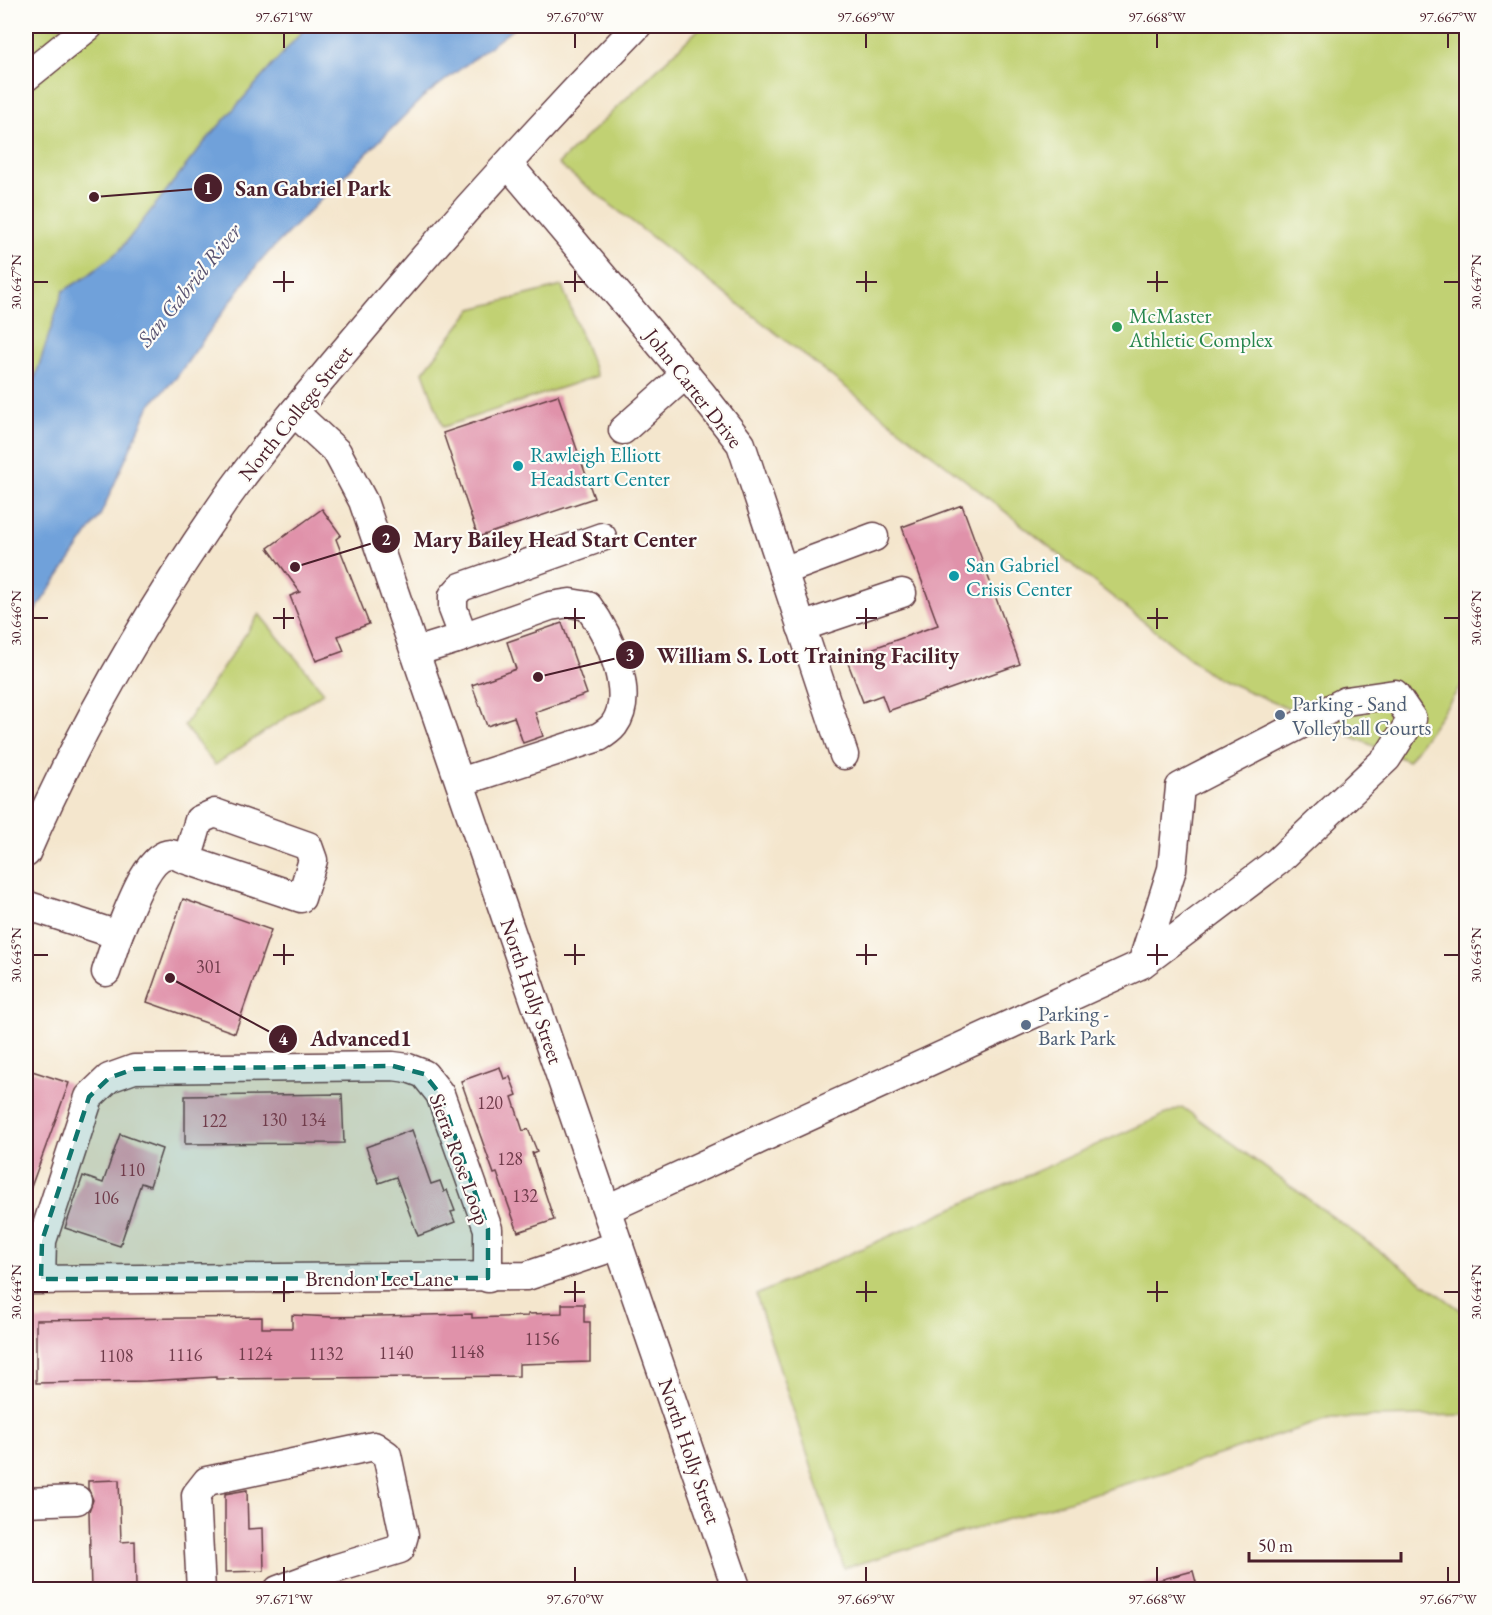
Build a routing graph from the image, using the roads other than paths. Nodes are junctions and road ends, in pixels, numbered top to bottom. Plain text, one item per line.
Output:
1 (89, 26) edge
2 (637, 26) edge
3 (26, 77) edge
4 (508, 164) junction
5 (686, 374) junction
6 (294, 412) junction
7 (623, 430) dead end
8 (602, 537) dead end
9 (874, 537) dead end
10 (783, 571) junction
11 (902, 593) dead end
12 (801, 627) junction
13 (457, 639) junction
14 (415, 652) junction
15 (844, 754) dead end
16 (460, 782) junction
17 (26, 853) edge
18 (188, 860) dead end
19 (26, 905) edge
20 (118, 935) junction
21 (1142, 964) junction
22 (106, 972) dead end
23 (607, 1209) junction
24 (620, 1245) junction
25 (488, 1278) junction
26 (33, 1280) edge
27 (77, 1500) dead end
28 (26, 1502) edge
29 (201, 1590) edge
30 (278, 1590) edge
31 (737, 1590) edge

1 - 3 street
2 - 4 street, North College Street
4 - 5 street, John Carter Drive
4 - 6 street, North College Street
5 - 7 street
5 - 10 street, John Carter Drive
6 - 14 street, North Holly Street
6 - 17 street, North College Street
8 - 13 street
9 - 10 street
10 - 12 street, John Carter Drive
11 - 12 street
12 - 15 street, John Carter Drive
13 - 14 street
13 - 16 street
14 - 16 street, North Holly Street
16 - 23 street, North Holly Street
18 - 20 street
19 - 20 street
20 - 22 street
21 - 21 street
21 - 23 street
23 - 24 street, North Holly Street
24 - 25 street, Brendon Lee Lane
24 - 31 street, North Holly Street
25 - 26 street, Brendon Lee Lane
25 - 26 street, Sierra Rose Loop
27 - 28 street
29 - 30 street

